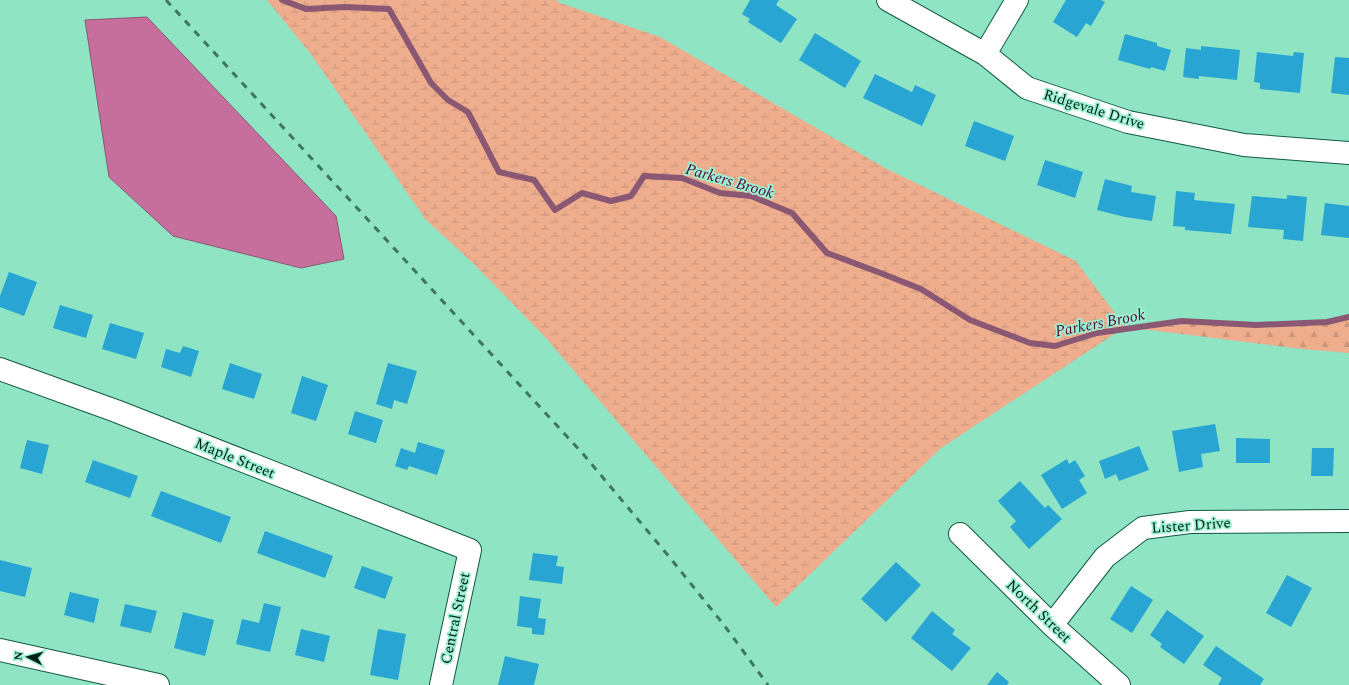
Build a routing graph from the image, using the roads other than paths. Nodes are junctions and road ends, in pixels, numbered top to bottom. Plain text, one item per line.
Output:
1 (888, 0) edge
2 (1016, 0) edge
3 (985, 54) junction
4 (1349, 153) edge
5 (0, 369) edge
6 (1349, 521) edge
7 (960, 534) dead end
8 (470, 550) joint
9 (1052, 625) junction
10 (0, 650) edge
11 (158, 685) edge
12 (441, 685) edge
13 (1119, 685) edge

1 - 3 street, Ridgevale Drive
2 - 3 street
3 - 4 street, Ridgevale Drive
5 - 8 street, Maple Street
6 - 9 street, Lister Drive
7 - 9 street, North Street
8 - 12 street, Central Street
9 - 13 street, North Street
10 - 11 street

